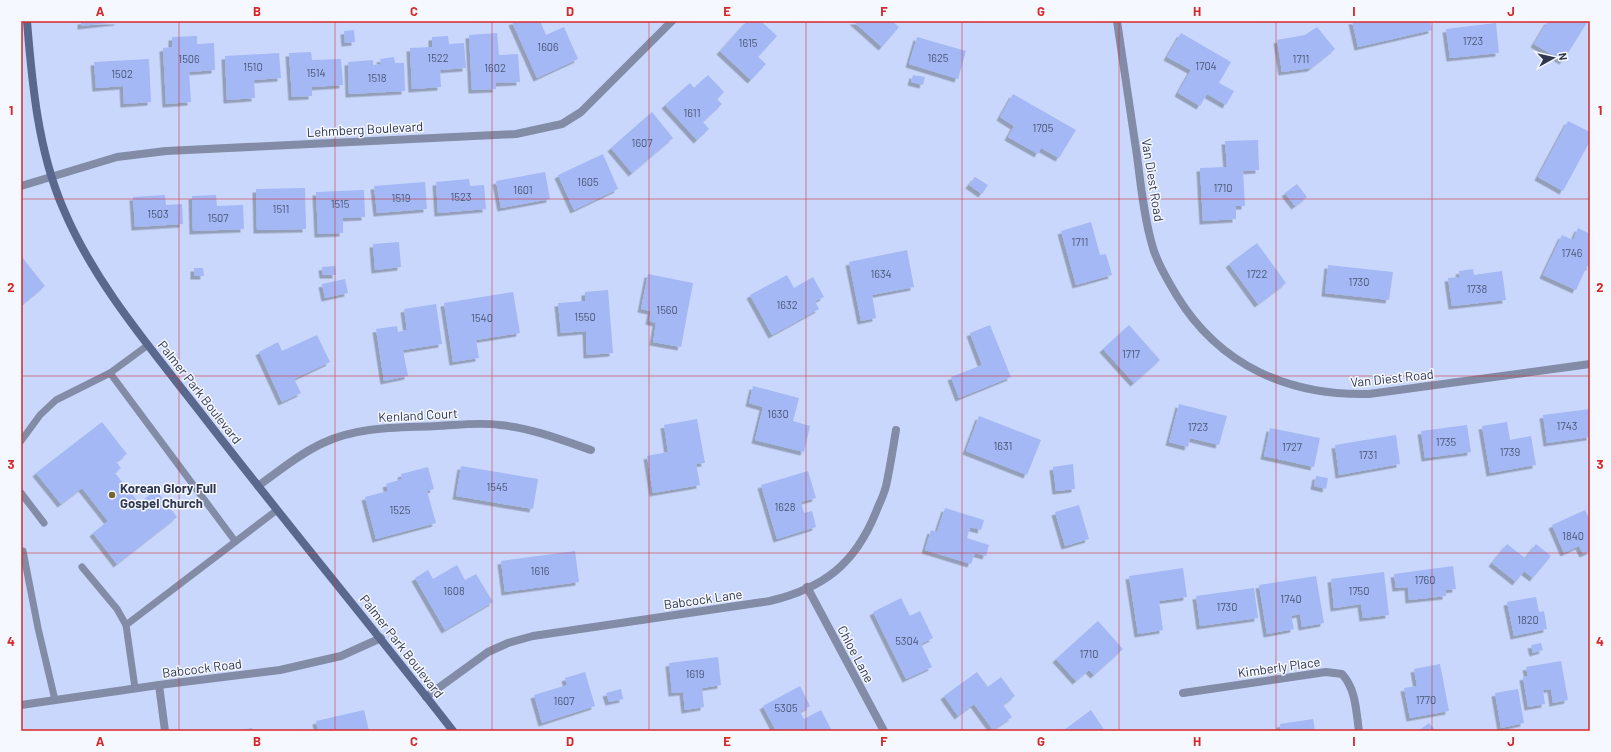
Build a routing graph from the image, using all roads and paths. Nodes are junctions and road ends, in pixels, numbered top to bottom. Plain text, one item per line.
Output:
1 (27, 21) edge
2 (672, 21) edge
3 (1117, 21) edge
4 (52, 177) junction
5 (21, 186) edge
6 (148, 345) junction
7 (1590, 364) edge
8 (110, 373) junction
9 (896, 430) dead end
10 (21, 441) edge
11 (591, 450) dead end
12 (258, 486) junction
13 (21, 493) edge
14 (277, 510) junction
15 (44, 523) dead end
16 (235, 541) junction
17 (23, 551) dead end
18 (82, 567) dead end
19 (807, 588) junction
20 (126, 625) junction
21 (381, 638) junction
22 (158, 685) junction
23 (135, 688) junction
24 (1182, 693) dead end
25 (426, 697) junction
26 (55, 700) junction
27 (21, 705) edge
28 (165, 731) edge
29 (453, 731) edge
30 (884, 731) edge
31 (1359, 731) edge

1 - 4 main road, Palmer Park Boulevard
2 - 4 street, Lehmberg Boulevard
3 - 7 street, Van Diest Road
4 - 5 street, Lehmberg Boulevard
4 - 6 main road, Palmer Park Boulevard
6 - 8 lane
6 - 12 main road, Palmer Park Boulevard
8 - 10 lane
8 - 16 lane
9 - 19 street, Babcock Lane
11 - 12 street, Kenland Court
12 - 14 main road, Palmer Park Boulevard
13 - 15 lane
14 - 16 lane
14 - 21 main road, Palmer Park Boulevard
16 - 20 lane
17 - 26 lane
18 - 20 lane
19 - 25 street, Babcock Lane
19 - 30 street, Chloe Lane
20 - 23 lane
21 - 22 street, Babcock Road
21 - 25 main road, Palmer Park Boulevard
22 - 23 street, Babcock Road
22 - 28 street
23 - 26 street, Babcock Road
24 - 31 street, Kimberly Place
25 - 29 main road, Palmer Park Boulevard
26 - 27 street, Babcock Road

